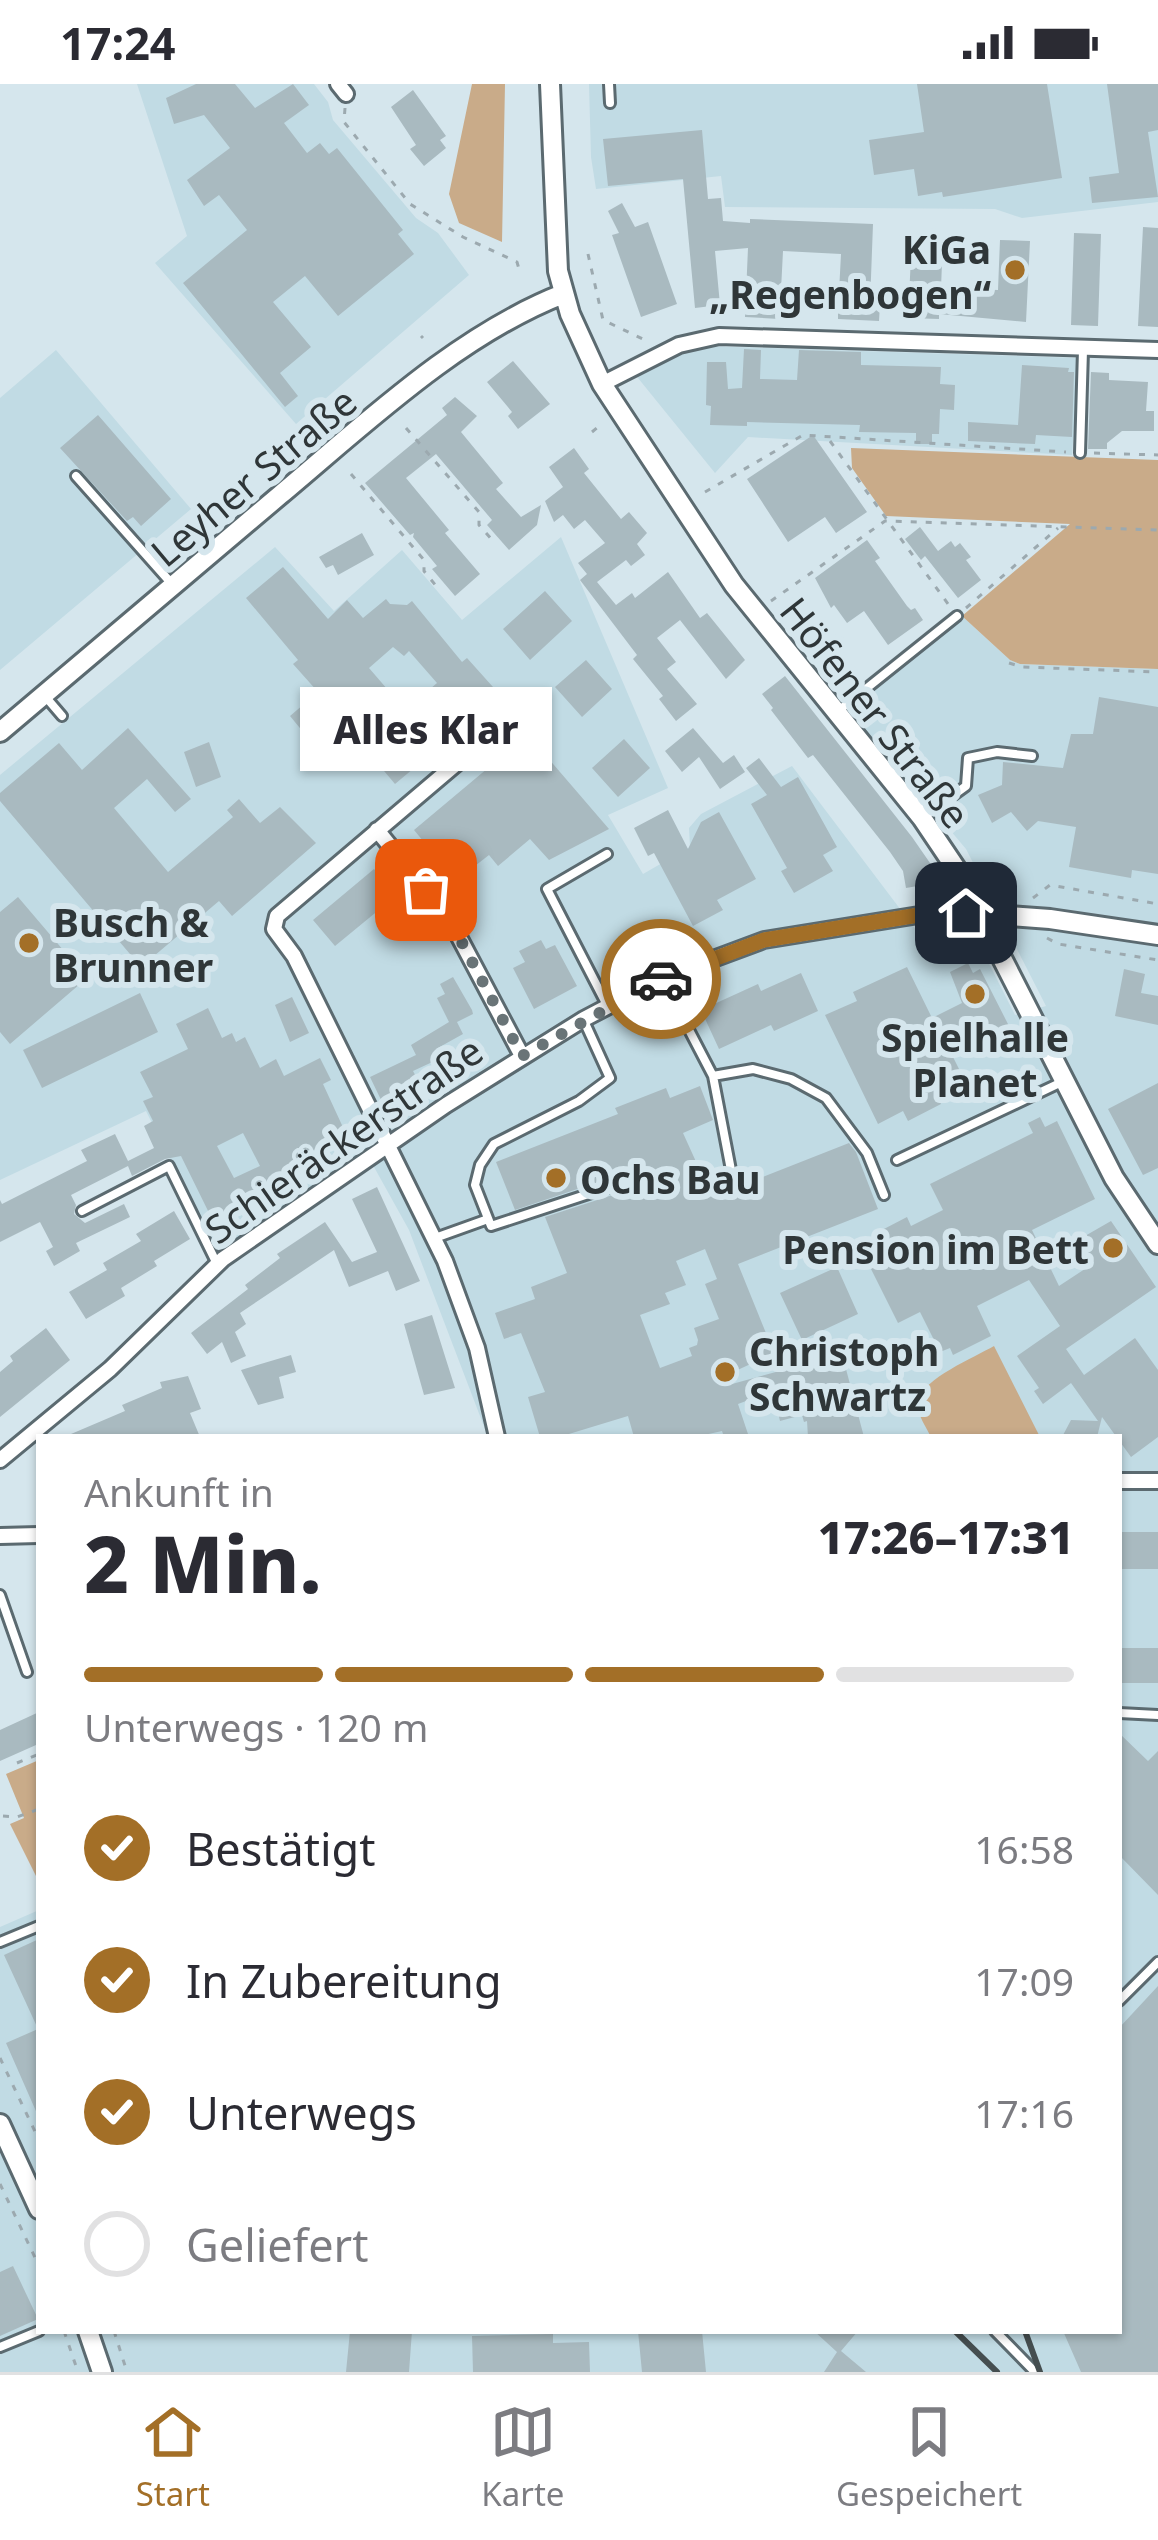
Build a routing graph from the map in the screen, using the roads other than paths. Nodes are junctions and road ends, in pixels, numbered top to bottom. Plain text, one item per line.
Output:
1 (550, 84) edge
2 (609, 84) edge
3 (610, 103) dead end
4 (563, 294) junction
5 (1083, 348) junction
6 (1158, 350) edge
7 (602, 384) junction
8 (1080, 452) road end
9 (76, 476) dead end
10 (173, 585) junction
11 (957, 616) road end
12 (44, 695) junction
13 (530, 701) dead end
14 (837, 712) junction
15 (62, 716) dead end
16 (0, 732) edge
17 (1032, 755) dead end
18 (922, 818) junction
19 (377, 830) junction
20 (607, 854) dead end
21 (982, 914) junction
22 (1158, 935) edge
23 (662, 978) junction
24 (608, 1007) junction
25 (584, 1019) junction
26 (522, 1056) junction
27 (713, 1076) junction
28 (1065, 1081) junction
29 (391, 1145) junction
30 (897, 1160) dead end
31 (731, 1170) dead end
32 (628, 1181) dead end
33 (884, 1196) dead end
34 (82, 1211) dead end
35 (488, 1219) junction
36 (435, 1238) junction
37 (1158, 1244) edge
38 (218, 1265) junction
39 (496, 1434) edge
40 (0, 1460) edge
41 (1122, 1480) edge
42 (1158, 1481) edge
43 (36, 1535) edge
44 (0, 1536) edge
45 (0, 1595) edge
46 (27, 1672) dead end
47 (1122, 1713) edge
48 (1158, 1715) edge
49 (36, 1927) edge
50 (0, 1942) edge
51 (1158, 1962) edge
52 (1122, 1998) edge
53 (0, 2124) edge
54 (36, 2198) edge
55 (36, 2332) edge
56 (89, 2334) edge
57 (998, 2334) edge
58 (0, 2347) edge
59 (102, 2372) edge
60 (1035, 2372) edge

1 - 4 main road, Höfener Straße
2 - 3 lane
4 - 7 main road, Höfener Straße
4 - 10 main road, Leyher Straße
5 - 6 street
5 - 7 street
5 - 8 lane
7 - 14 main road, Höfener Straße
9 - 10 lane
10 - 12 main road, Leyher Straße
11 - 14 lane
12 - 15 lane
12 - 16 main road, Leyher Straße
13 - 19 street
14 - 18 main road, Höfener Straße
17 - 18 lane
18 - 21 main road, Höfener Straße
19 - 26 street
19 - 29 street
20 - 24 lane
21 - 22 main road
21 - 23 street, Schieräckerstraße
21 - 28 main road, Höfener Straße
23 - 24 street, Schieräckerstraße
23 - 27 lane
24 - 25 street, Schieräckerstraße
25 - 26 street, Schieräckerstraße
25 - 35 lane
26 - 29 street, Schieräckerstraße
27 - 31 lane
27 - 33 lane
28 - 30 lane
28 - 37 main road, Höfener Straße
29 - 36 street
29 - 38 street, Schieräckerstraße
32 - 35 lane
34 - 38 lane
35 - 36 lane
36 - 39 street
38 - 40 street, Schieräckerstraße
41 - 42 street
43 - 44 street
45 - 46 lane
47 - 48 lane
49 - 50 lane
51 - 52 lane
53 - 54 main road
55 - 58 lane
56 - 59 main road
57 - 60 lane

